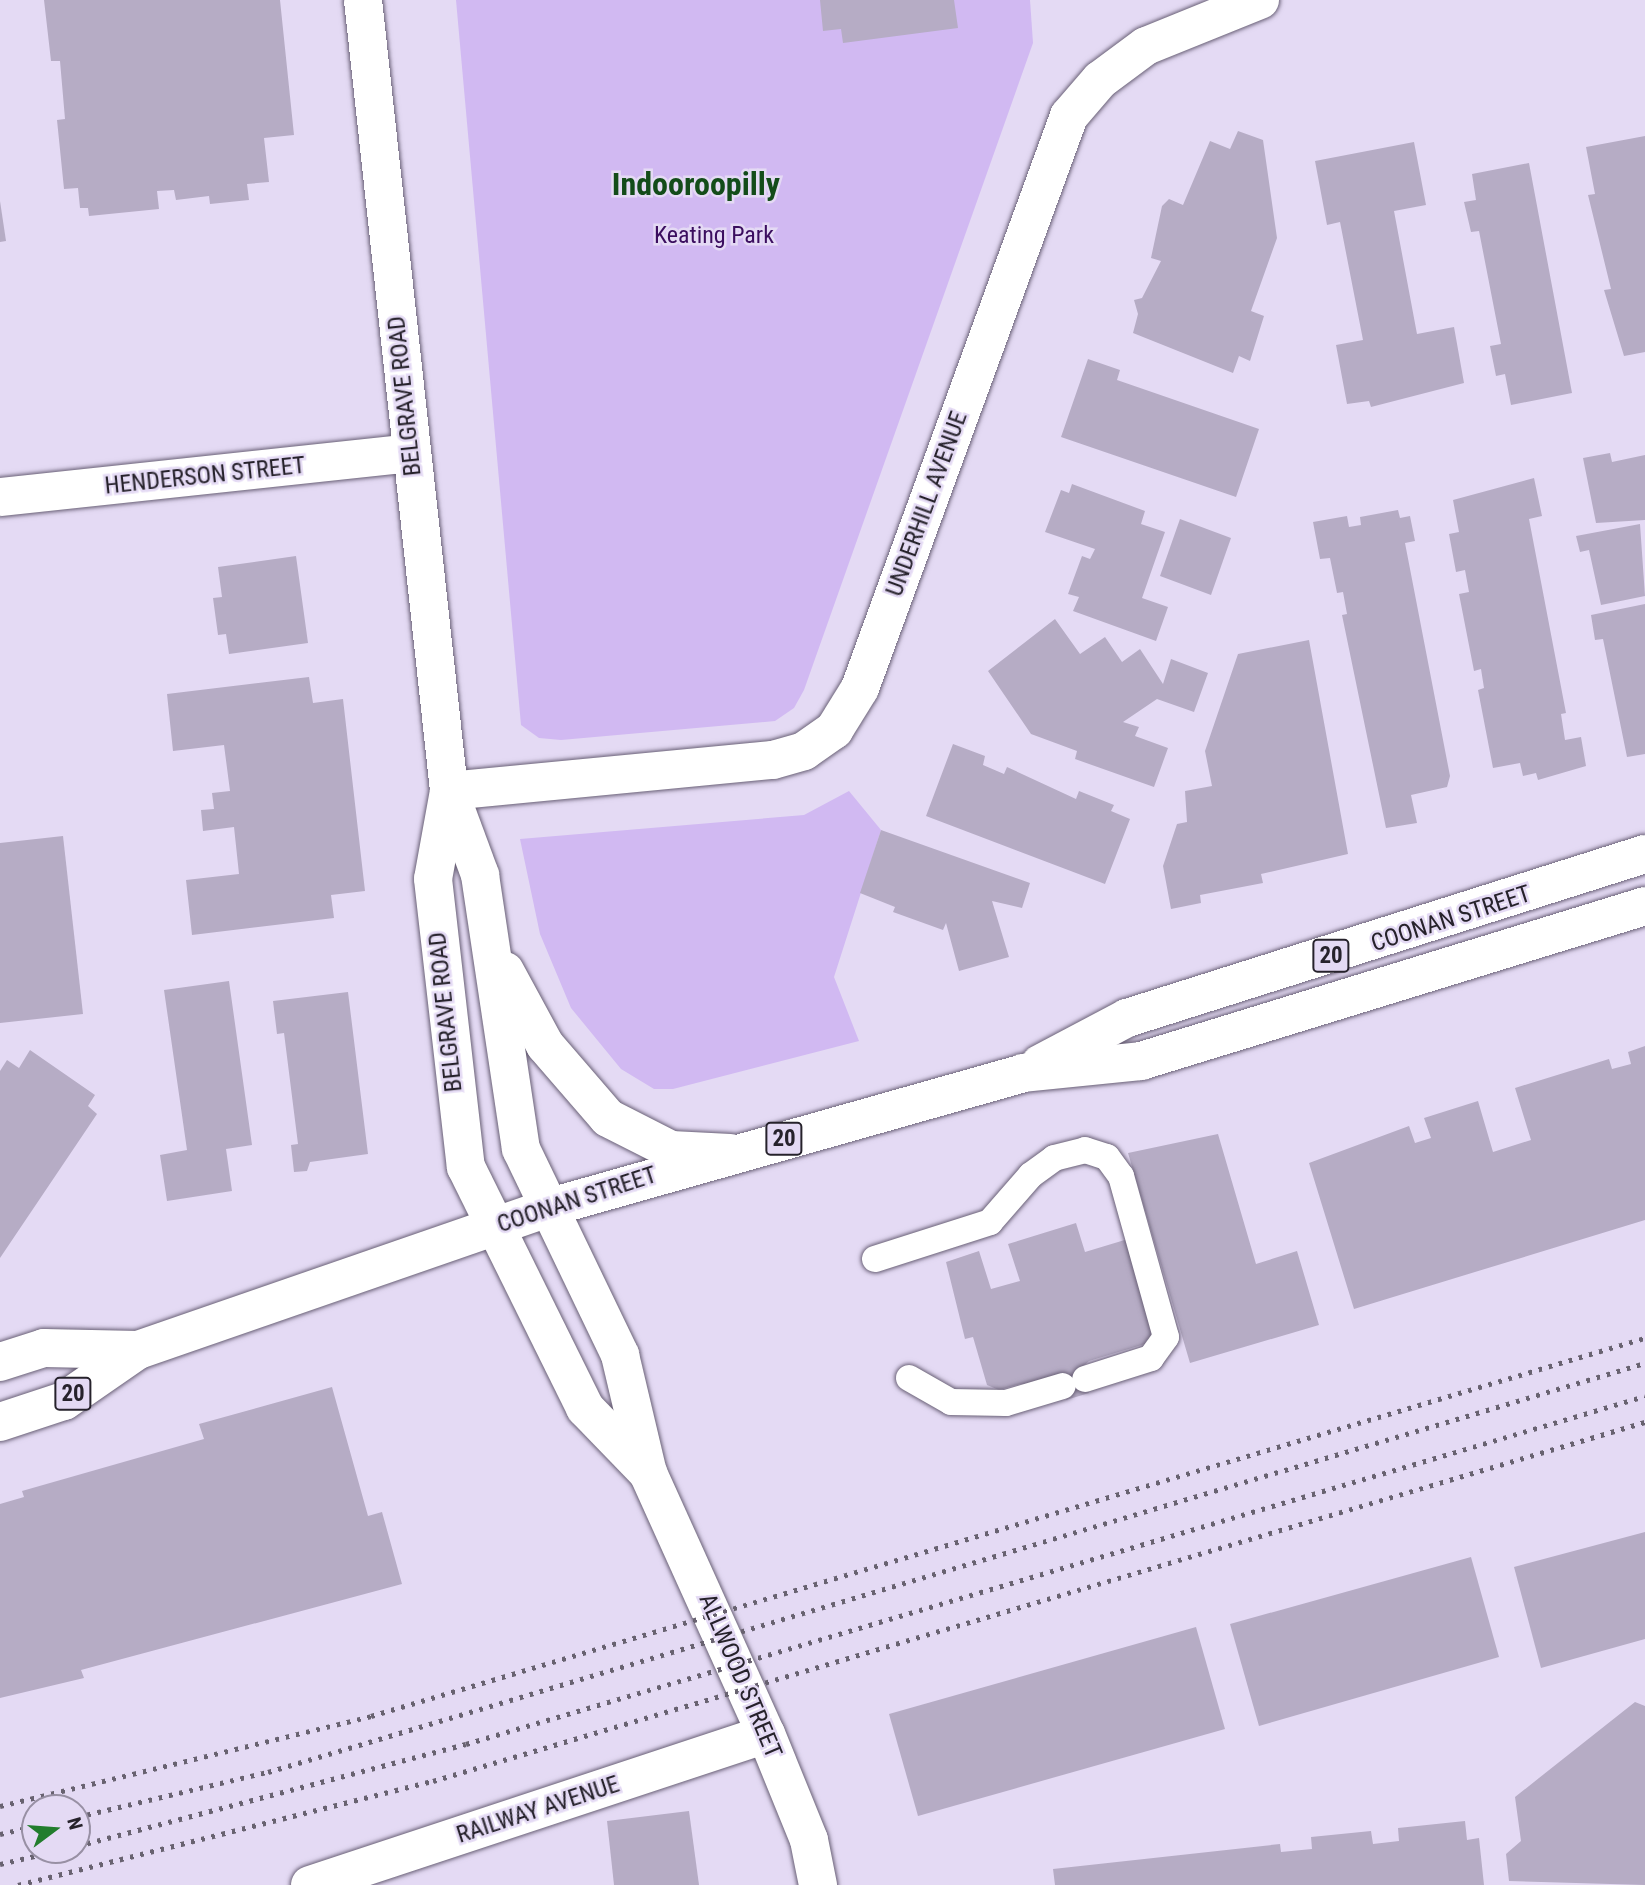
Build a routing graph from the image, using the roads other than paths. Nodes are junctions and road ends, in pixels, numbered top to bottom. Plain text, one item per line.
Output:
1 (363, 0) edge
2 (1260, 0) edge
3 (411, 453) junction
4 (0, 497) edge
5 (449, 791) junction
6 (1645, 854) edge
7 (1645, 906) edge
8 (487, 913) junction
9 (1023, 1073) junction
10 (736, 1152) junction
11 (547, 1208) junction
12 (495, 1227) junction
13 (875, 1259) dead end
14 (138, 1350) junction
15 (0, 1362) edge
16 (909, 1378) dead end
17 (0, 1422) edge
18 (648, 1473) junction
19 (766, 1734) junction
20 (310, 1885) edge
21 (817, 1885) edge

1 - 3 street, BELGRAVE ROAD
2 - 5 street, UNDERHILL AVENUE
3 - 4 street, HENDERSON STREET
3 - 5 street, BELGRAVE ROAD
5 - 8 street, BELGRAVE ROAD
5 - 12 street, BELGRAVE ROAD
6 - 9 street, COONAN STREET / 20
7 - 9 street, COONAN STREET / 20
8 - 10 street, BELGRAVE ROAD
8 - 11 street, BELGRAVE ROAD
9 - 10 street, COONAN STREET / 20
10 - 11 street, COONAN STREET / 20
11 - 12 street, COONAN STREET / 20
11 - 18 street, ALLWOOD STREET
12 - 14 street, COONAN STREET / 20
12 - 18 street, ALLWOOD STREET
13 - 16 lane
14 - 15 street, COONAN STREET / 20
14 - 17 street, COONAN STREET / 20
18 - 19 street, ALLWOOD STREET
19 - 20 street, RAILWAY AVENUE
19 - 21 street, ALLWOOD STREET

